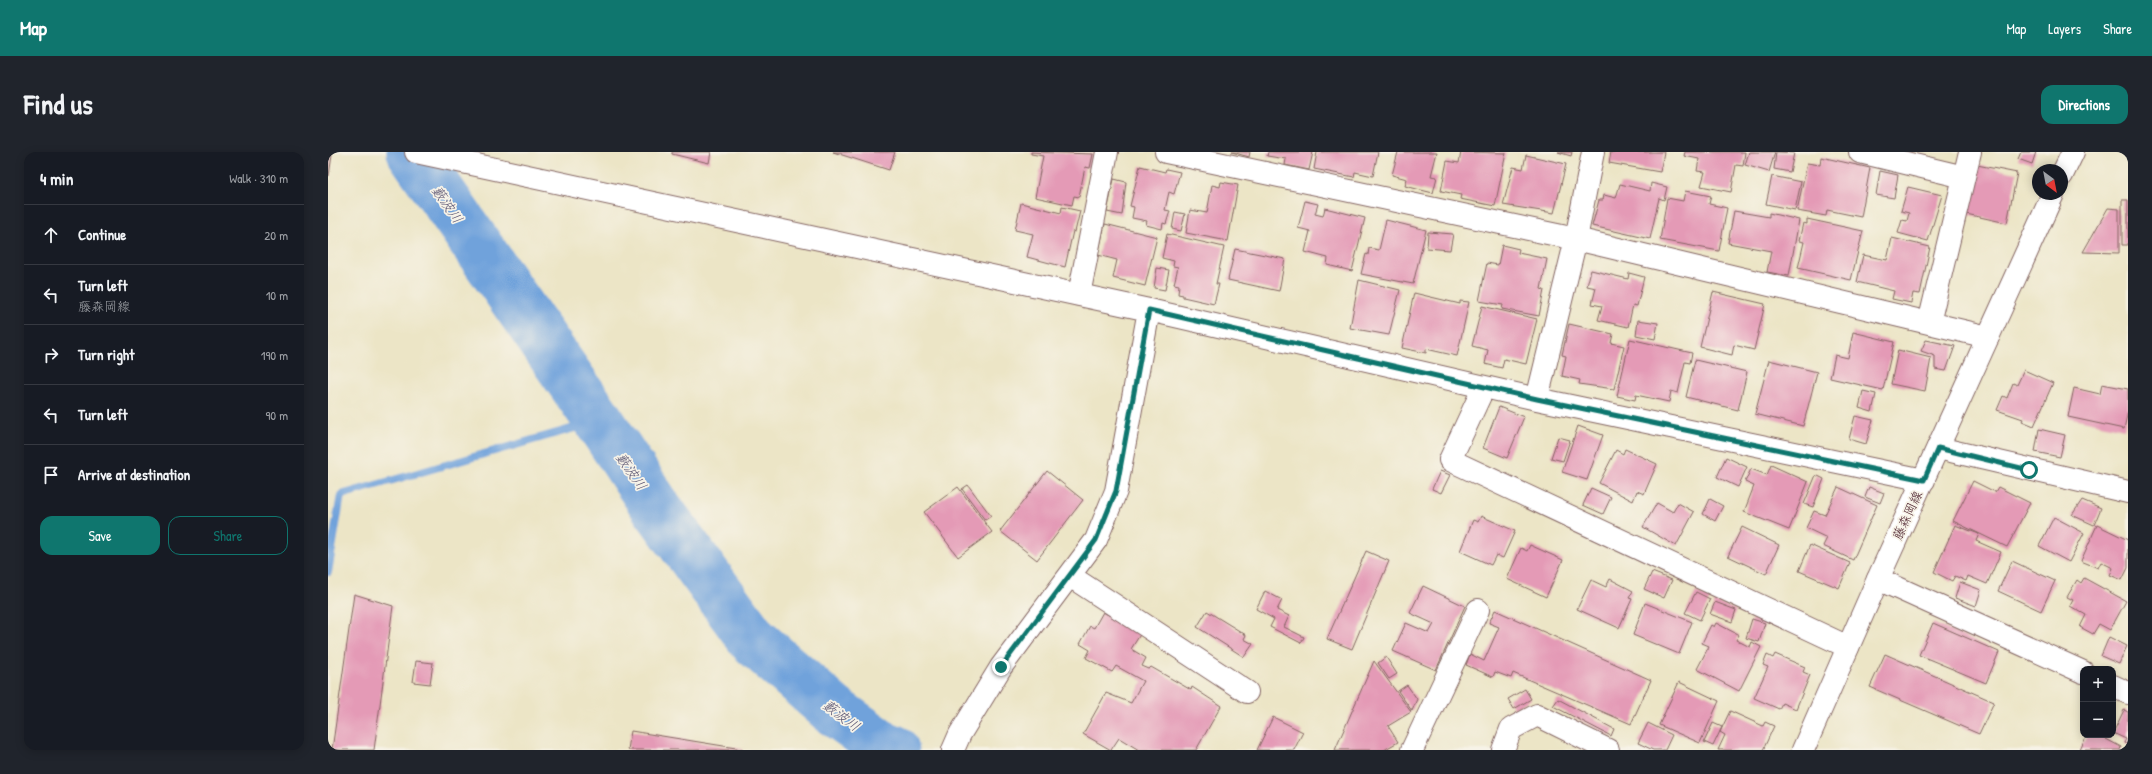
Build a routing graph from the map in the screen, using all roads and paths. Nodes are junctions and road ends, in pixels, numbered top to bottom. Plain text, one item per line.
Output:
1 (416, 152) edge
2 (1107, 152) edge
3 (1166, 152) edge
4 (1593, 152) edge
5 (1860, 152) edge
6 (1970, 152) edge
7 (2072, 152) edge
8 (2067, 164) edge
9 (1964, 177) junction
10 (2050, 200) edge
11 (1576, 240) junction
12 (1079, 295) junction
13 (1149, 310) junction
14 (1929, 323) junction
15 (1988, 337) junction
16 (1484, 386) junction
17 (1537, 399) junction
18 (1938, 448) junction
19 (1924, 480) junction
20 (2128, 492) edge
21 (1070, 576) junction
22 (1878, 579) junction
23 (1478, 610) dead end
24 (1848, 647) junction
25 (2080, 671) edge
26 (2116, 687) edge
27 (1247, 692) dead end
28 (2128, 693) edge
29 (956, 742) edge
30 (1412, 750) edge
31 (1503, 750) edge
32 (1608, 750) edge
33 (1803, 750) edge

1 - 12 street
2 - 12 street
3 - 11 street
4 - 11 street
5 - 9 street
6 - 9 street
7 - 8 street
9 - 14 street
10 - 15 street, 藤森岡線
11 - 14 street
11 - 17 street
12 - 13 street
13 - 16 street
13 - 21 street
14 - 15 street
15 - 18 street, 藤森岡線
16 - 17 street
16 - 24 street
17 - 19 street
18 - 19 street, 藤森岡線
18 - 20 street
19 - 22 street, 藤森岡線
21 - 27 street
21 - 29 street
22 - 24 street, 藤森岡線
22 - 25 street
23 - 30 street
24 - 33 street, 藤森岡線
26 - 28 street
31 - 32 street

